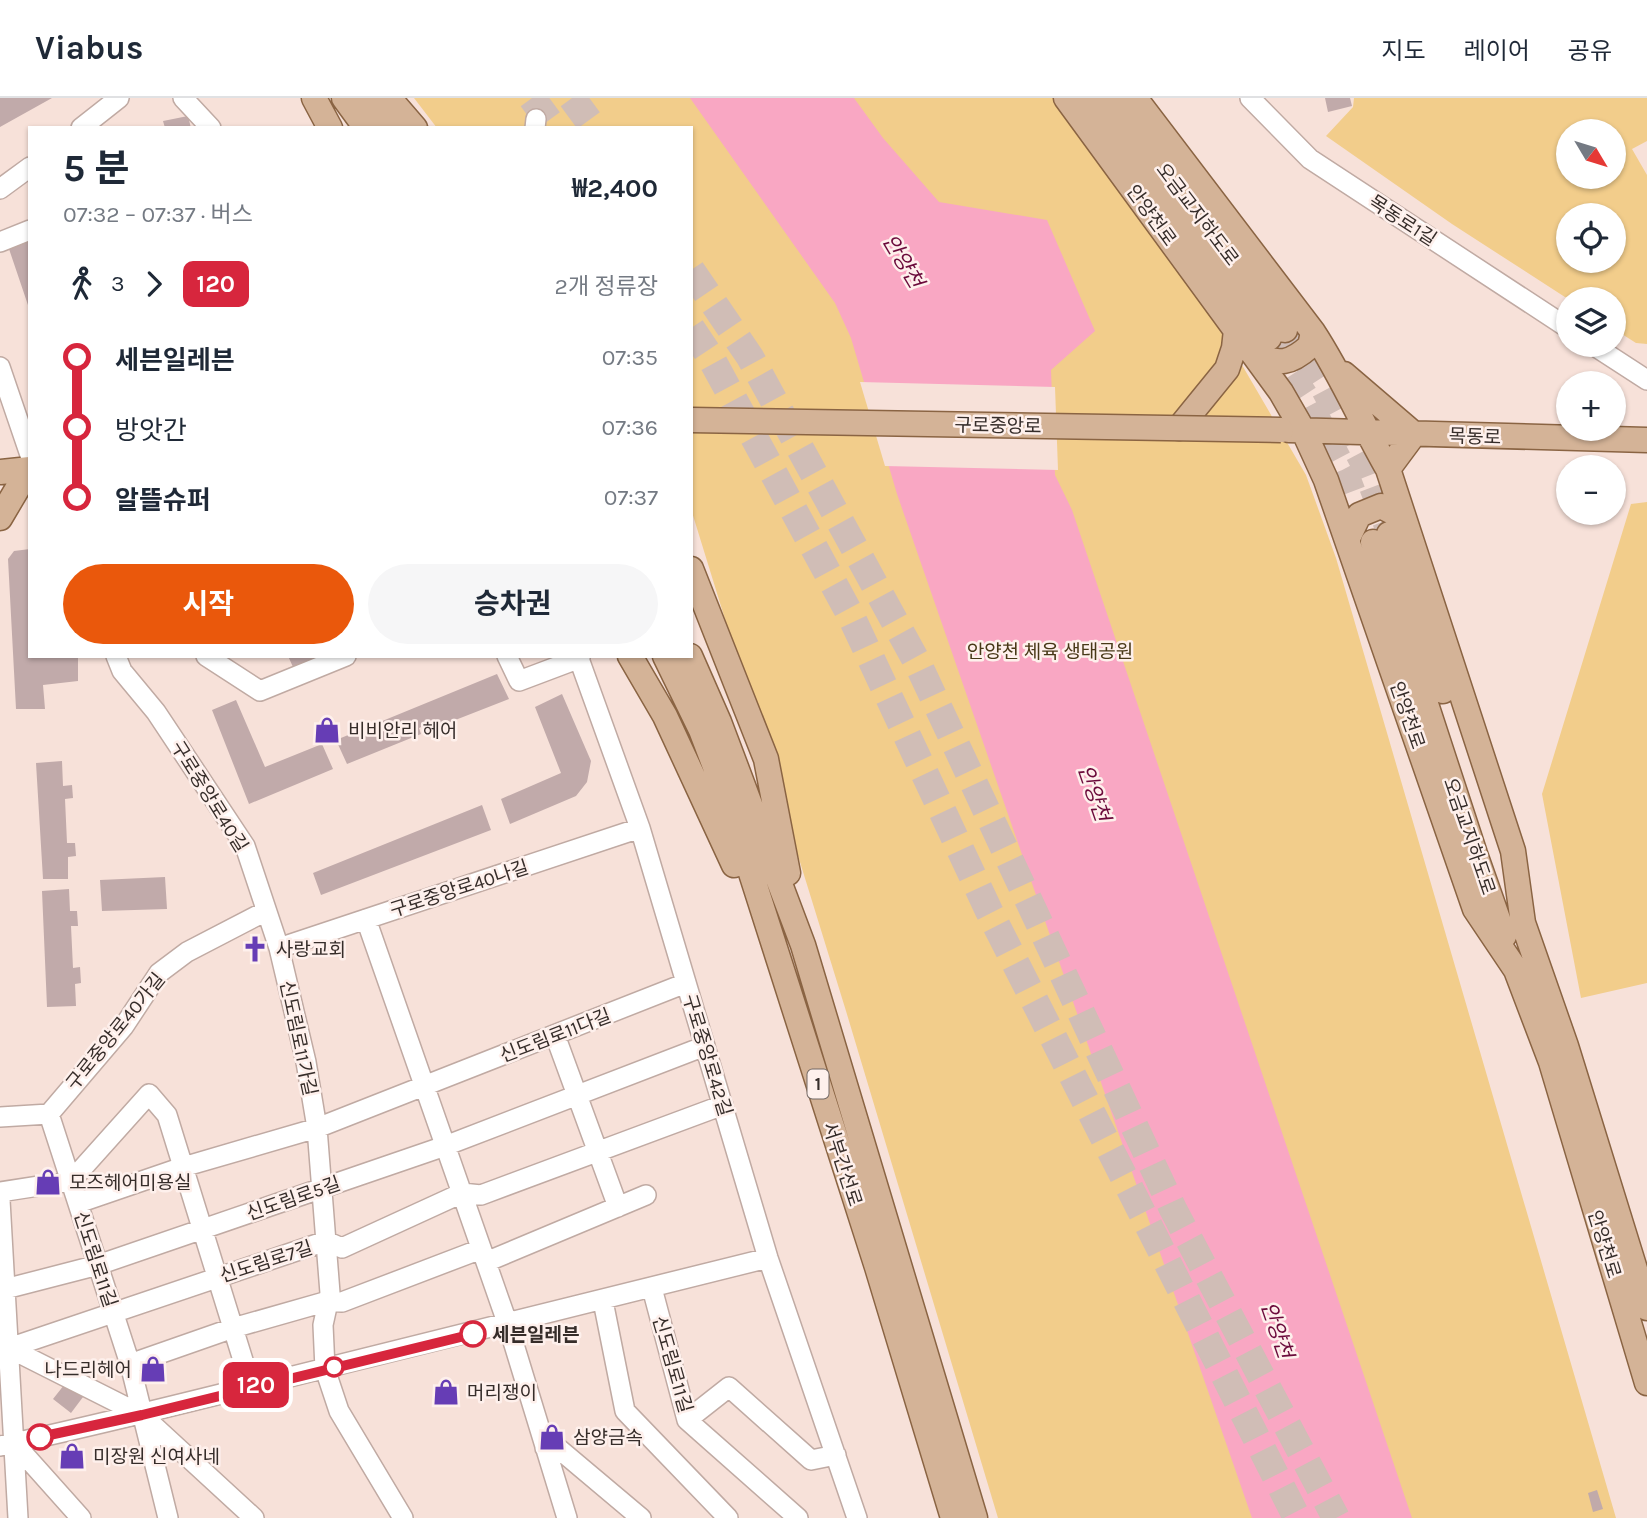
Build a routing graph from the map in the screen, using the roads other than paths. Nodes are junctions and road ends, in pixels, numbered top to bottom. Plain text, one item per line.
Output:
1 (119, 98) edge
2 (183, 98) edge
3 (314, 98) edge
4 (344, 98) edge
5 (369, 98) edge
6 (389, 98) edge
7 (1066, 98) edge
8 (1086, 98) edge
9 (1112, 98) edge
10 (1135, 98) edge
11 (1250, 98) edge
12 (84, 126) edge
13 (209, 126) edge
14 (329, 126) edge
15 (365, 126) edge
16 (390, 126) edge
17 (413, 126) edge
18 (28, 168) edge
19 (0, 189) edge
20 (28, 231) edge
21 (0, 242) edge
22 (1556, 320) edge
23 (1313, 332) junction
24 (1256, 340) junction
25 (1612, 357) edge
26 (0, 368) edge
27 (1336, 368) junction
28 (1647, 380) edge
29 (696, 423) edge
30 (1180, 428) junction
31 (1293, 431) junction
32 (1367, 432) junction
33 (1414, 434) junction
34 (1647, 440) edge
35 (28, 449) edge
36 (28, 469) edge
37 (1388, 469) junction
38 (0, 472) edge
39 (28, 472) edge
40 (0, 518) edge
41 (1389, 531) junction
42 (1347, 540) junction
43 (693, 574) edge
44 (117, 658) edge
45 (209, 658) edge
46 (340, 658) edge
47 (508, 658) edge
48 (576, 658) edge
49 (579, 658) edge
50 (631, 658) edge
51 (666, 658) edge
52 (691, 658) edge
53 (640, 828) junction
54 (266, 911) junction
55 (366, 919) junction
56 (803, 945) junction
57 (279, 948) junction
58 (778, 960) junction
59 (1516, 970) junction
60 (686, 983) junction
61 (555, 1035) junction
62 (705, 1046) junction
63 (424, 1086) junction
64 (577, 1096) junction
65 (723, 1105) junction
66 (48, 1114) junction
67 (0, 1117) edge
68 (317, 1128) junction
69 (445, 1146) junction
70 (597, 1152) junction
71 (183, 1167) junction
72 (71, 1181) junction
73 (322, 1188) junction
74 (0, 1192) edge
75 (461, 1193) junction
76 (646, 1195) dead end
77 (0, 1200) edge
78 (78, 1203) junction
79 (618, 1207) junction
80 (202, 1229) junction
81 (326, 1241) junction
82 (483, 1255) junction
83 (768, 1258) junction
84 (98, 1265) junction
85 (217, 1278) junction
86 (652, 1288) junction
87 (5, 1289) junction
88 (328, 1301) junction
89 (603, 1301) junction
90 (1647, 1308) edge
91 (113, 1312) junction
92 (508, 1325) junction
93 (233, 1328) junction
94 (9, 1348) junction
95 (130, 1364) junction
96 (326, 1369) junction
97 (1647, 1383) edge
98 (251, 1387) junction
99 (142, 1415) junction
100 (687, 1420) junction
101 (7, 1444) edge
102 (545, 1448) junction
103 (836, 1455) junction
104 (18, 1518) edge
105 (81, 1518) edge
106 (168, 1518) edge
107 (254, 1518) edge
108 (403, 1518) edge
109 (567, 1518) edge
110 (641, 1518) edge
111 (728, 1518) edge
112 (798, 1518) edge
113 (857, 1518) edge
114 (953, 1518) edge
115 (975, 1518) edge

1 - 12 street
2 - 13 street
3 - 14 main road
4 - 15 main road
5 - 16 main road
6 - 17 main road
7 - 24 main road, 안양천로
8 - 24 main road, 오금교지하도로
9 - 24 main road, 오금교지하도로
10 - 23 main road, 안양천로
11 - 22 street, 목동로1길
18 - 19 street
20 - 21 street
23 - 24 main road
23 - 27 main road, 안양천로
24 - 30 main road
24 - 31 main road, 안양천로
25 - 28 street
26 - 35 street
27 - 32 main road, 안양천로
27 - 33 main road
29 - 30 main road, 구로중앙로, bridge
30 - 31 main road, 구로중앙로, bridge
31 - 32 main road, 목동로
31 - 42 main road, 안양천로
32 - 33 main road, 목동로
32 - 37 main road, 안양천로
33 - 34 main road, 목동로
33 - 37 main road
36 - 38 main road
37 - 41 main road, 안양천로
39 - 40 main road
41 - 42 main road
41 - 59 main road, 오금교지하도로
41 - 90 main road, 안양천로
42 - 59 main road, 안양천로
43 - 56 main road
44 - 54 street, 구로중앙로40길
45 - 46 street
47 - 48 street
49 - 53 street, 구로중앙로42길
50 - 58 main road
51 - 58 main road, 서부간선로 / 1
52 - 56 main road, 서부간선로 / 1
53 - 55 street, 구로중앙로40나길
53 - 60 street, 구로중앙로42길
54 - 57 street, 구로중앙로40길
54 - 66 street, 구로중앙로40가길
55 - 57 street, 구로중앙로40나길
55 - 63 street
56 - 115 main road, 서부간선로 / 1
57 - 68 street, 신도림로11가길
58 - 114 main road, 서부간선로 / 1
59 - 97 main road, 안양천로
60 - 61 street, 신도림로11다길
60 - 62 street, 구로중앙로42길
61 - 63 street, 신도림로11다길
61 - 64 street
62 - 64 street, 신도림로5길
62 - 65 street, 구로중앙로42길
63 - 68 street, 신도림로11다길
63 - 69 street
64 - 69 street, 신도림로5길
64 - 70 street
65 - 70 street, 신도림로7길
65 - 83 street, 구로중앙로42길
66 - 67 street
66 - 72 street, 신도림로11길
68 - 71 street
68 - 73 street, 신도림로11가길
69 - 73 street, 신도림로5길
69 - 75 street
70 - 75 street, 신도림로7길
70 - 79 street
71 - 72 street
71 - 78 street
71 - 80 street
72 - 74 street
72 - 78 street, 신도림로11길
73 - 80 street, 신도림로5길
73 - 81 street, 신도림로11가길
75 - 81 street, 신도림로7길
75 - 82 street
76 - 79 street
77 - 87 street
78 - 84 street, 신도림로11길
79 - 82 street
80 - 84 street, 신도림로5길
80 - 85 street
81 - 85 street, 신도림로7길
81 - 88 street, 신도림로11가길
82 - 88 street
82 - 92 street
83 - 86 street, 신도림로11길
83 - 103 street, 구로중앙로42길
84 - 87 street, 신도림로5길
84 - 91 street, 신도림로11길
85 - 91 street, 신도림로7길
85 - 93 street
86 - 89 street, 신도림로11길
86 - 100 street, 신도림로11길
87 - 94 street
88 - 93 street
88 - 96 street, 신도림로11가길
89 - 92 street, 신도림로11길
89 - 111 street
91 - 94 street, 신도림로7길
91 - 95 street, 신도림로11길
92 - 96 street, 신도림로11길
92 - 102 street
93 - 95 street
93 - 98 street
94 - 99 street
94 - 101 street
95 - 99 street, 신도림로11길
96 - 98 street, 신도림로11길
96 - 108 street, 신도림로11가길
98 - 99 street, 신도림로11길
99 - 101 street, 신도림로11길
99 - 106 street, 신도림로11길
99 - 107 street
100 - 103 street
100 - 112 street, 신도림로11길
101 - 104 street
101 - 105 street
102 - 109 street
102 - 110 street
103 - 113 street, 구로중앙로42길

